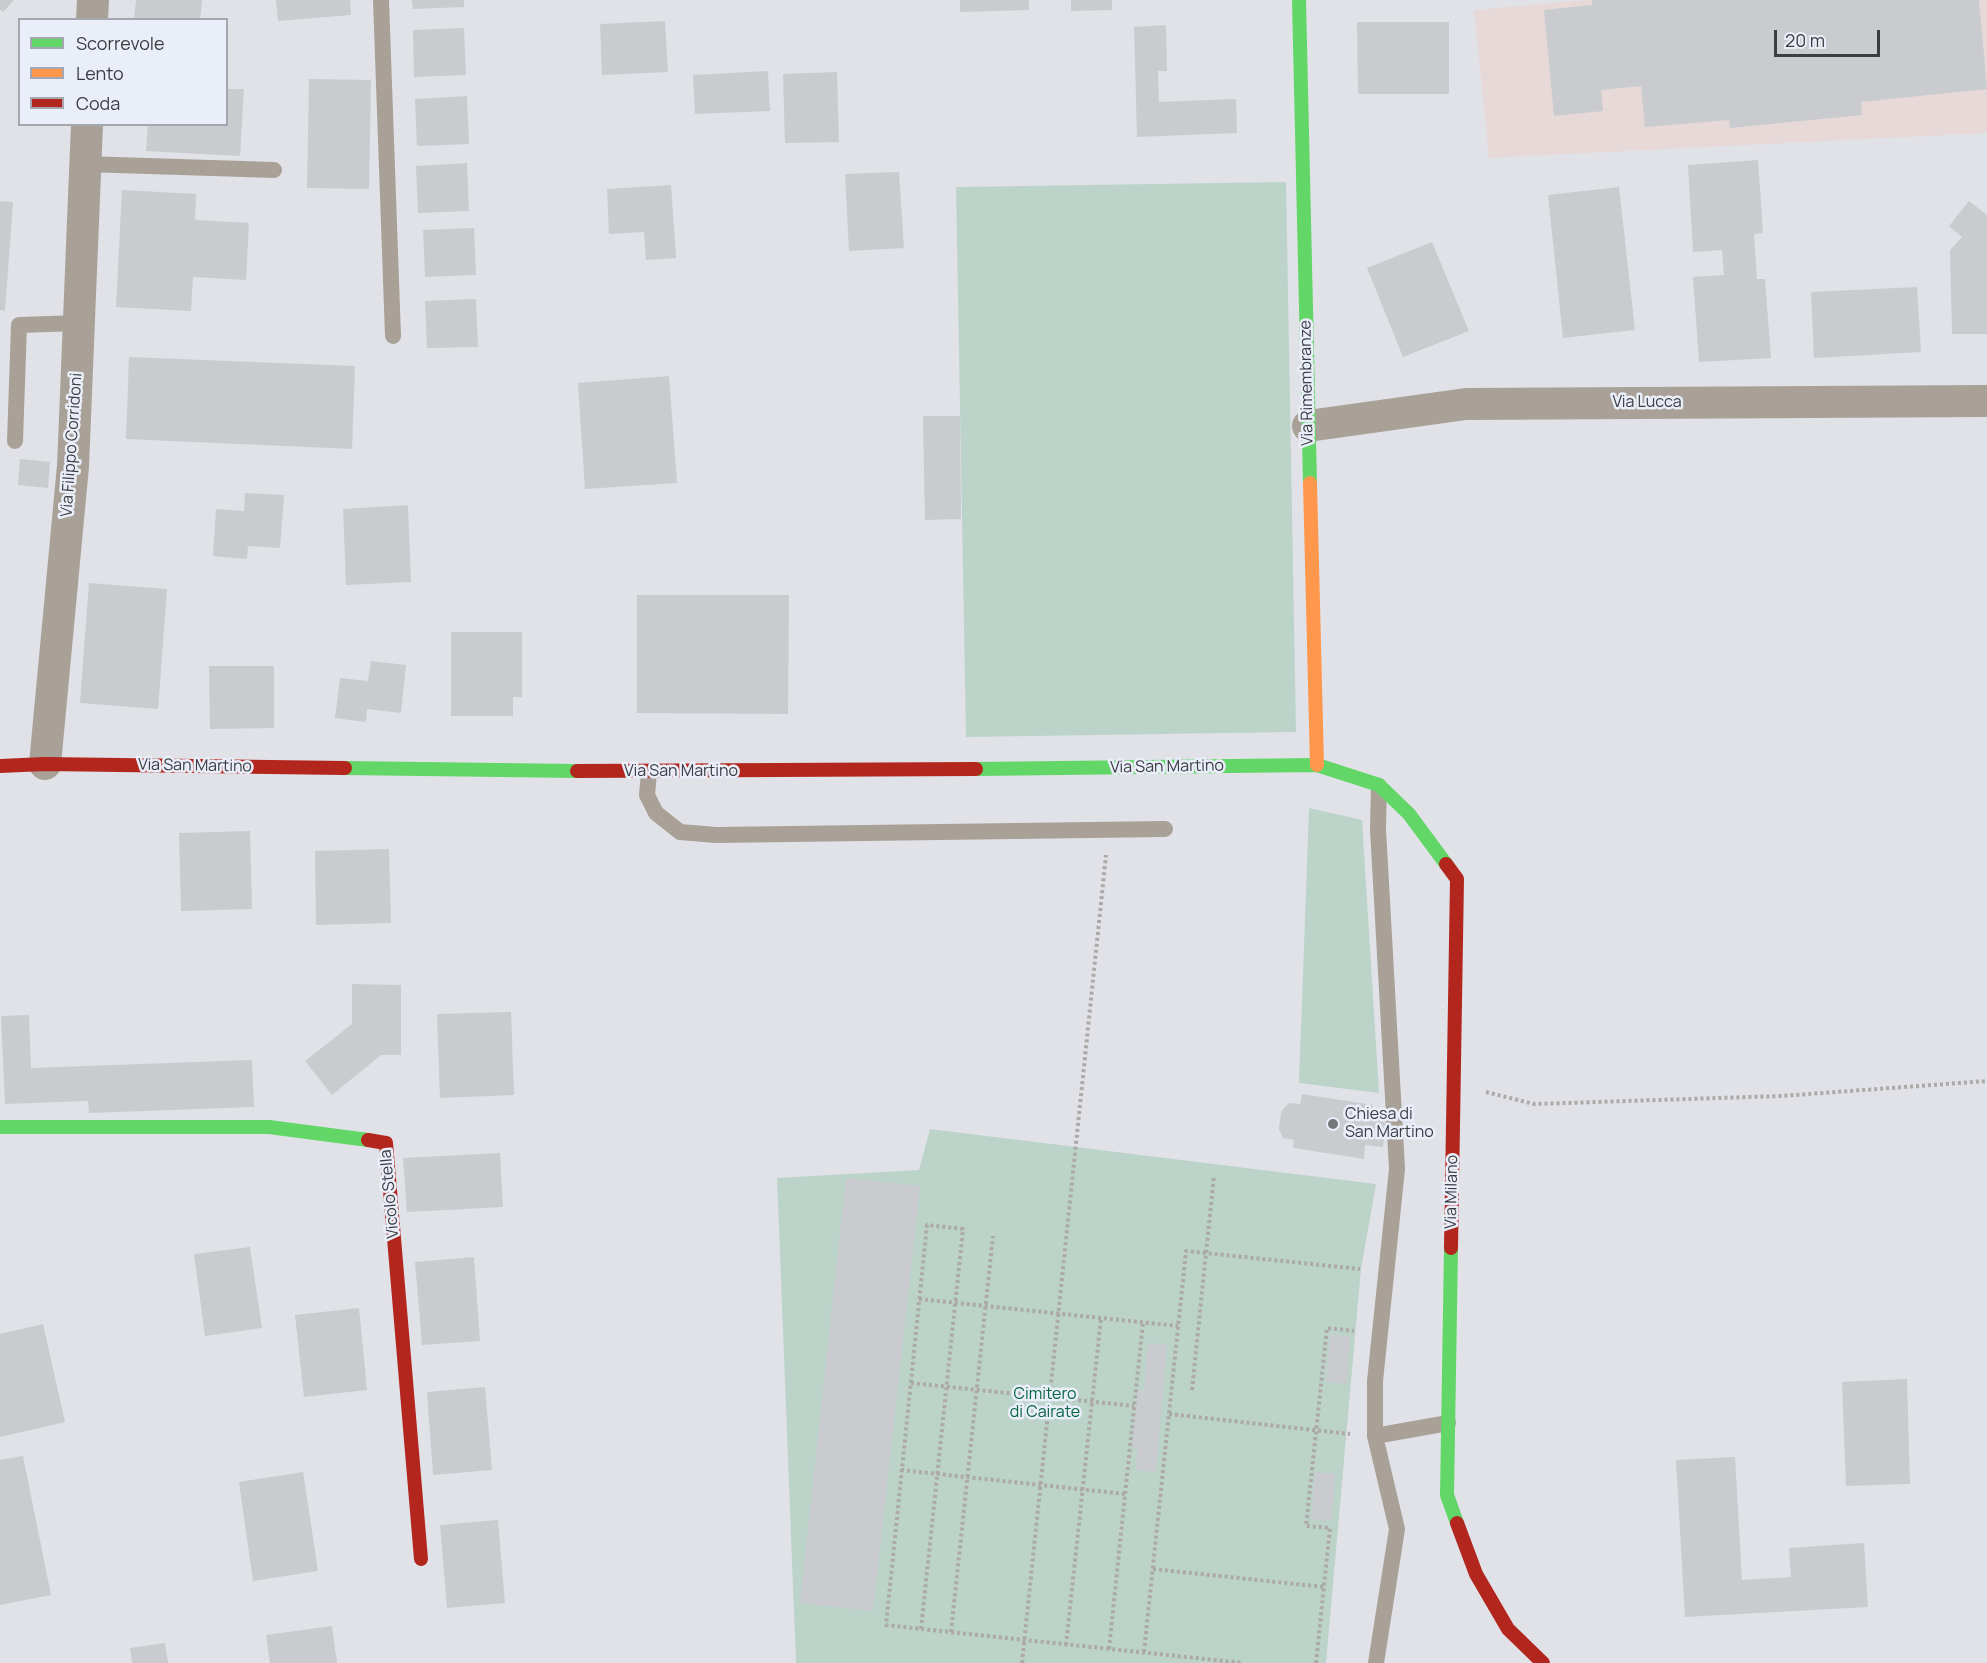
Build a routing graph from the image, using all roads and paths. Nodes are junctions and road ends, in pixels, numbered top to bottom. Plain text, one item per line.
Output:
1 (93, 0) edge
2 (381, 0) edge
3 (1299, 0) edge
4 (92, 18) edge
5 (87, 126) edge
6 (86, 164) junction
7 (274, 170) dead end
8 (79, 323) junction
9 (393, 336) dead end
10 (1987, 401) edge
11 (1308, 426) junction
12 (15, 441) dead end
13 (45, 764) junction
14 (1317, 765) junction
15 (0, 766) edge
16 (650, 772) junction
17 (1379, 785) junction
18 (1165, 829) dead end
19 (1109, 830) junction
20 (1987, 1081) edge
21 (1454, 1084) junction
22 (0, 1126) edge
23 (1214, 1175) dead end
24 (993, 1236) dead end
25 (1206, 1253) junction
26 (1362, 1258) dead end
27 (1361, 1269) junction
28 (1360, 1280) dead end
29 (919, 1299) junction
30 (955, 1303) junction
31 (985, 1306) junction
32 (1059, 1314) junction
33 (1101, 1318) junction
34 (1356, 1321) dead end
35 (1143, 1322) junction
36 (1178, 1326) junction
37 (911, 1383) junction
38 (947, 1387) junction
39 (977, 1390) junction
40 (1192, 1390) dead end
41 (1050, 1398) junction
42 (1092, 1402) junction
43 (1134, 1406) junction
44 (1169, 1414) junction
45 (1448, 1423) junction
46 (1316, 1430) junction
47 (1375, 1436) junction
48 (901, 1470) junction
49 (938, 1474) junction
50 (968, 1477) junction
51 (1041, 1485) junction
52 (1083, 1489) junction
53 (1125, 1494) junction
54 (421, 1559) dead end
55 (1153, 1569) junction
56 (1324, 1587) junction
57 (921, 1629) junction
58 (951, 1632) junction
59 (1024, 1640) junction
60 (1066, 1645) junction
61 (1109, 1649) junction
62 (1144, 1652) junction
63 (1022, 1663) edge
64 (1243, 1663) edge
65 (1316, 1663) edge
66 (1376, 1663) edge
67 (1543, 1663) edge

1 - 4 street
2 - 9 lane
3 - 11 street, Via Rimembranze
5 - 6 street, Via Filippo Corridoni
6 - 7 lane
6 - 8 street, Via Filippo Corridoni
8 - 12 lane
8 - 13 street, Via Filippo Corridoni
10 - 11 street, Via Lucca
11 - 14 street, Via Rimembranze
13 - 15 street, Via San Martino
13 - 16 street, Via San Martino
14 - 16 street, Via San Martino
14 - 17 street, Via Milano
16 - 19 lane
17 - 21 street, Via Milano
17 - 47 lane
18 - 19 lane
19 - 32 path
20 - 21 path
21 - 45 street, Via Milano
22 - 54 street, Vicolo Stella
23 - 25 path
24 - 31 path
25 - 27 path
25 - 36 path
25 - 40 path
26 - 27 path
27 - 28 path
29 - 30 path
29 - 30 path
29 - 37 path
30 - 31 path
30 - 38 path
31 - 32 path
31 - 39 path
32 - 33 path
32 - 41 path
33 - 35 path
33 - 42 path
34 - 46 path
35 - 36 path
35 - 43 path
36 - 44 path
37 - 38 path
37 - 48 path
38 - 39 path
38 - 49 path
39 - 41 path
39 - 50 path
41 - 42 path
41 - 51 path
42 - 43 path
42 - 52 path
43 - 53 path
44 - 46 path
44 - 55 path
45 - 47 lane
45 - 67 street, Via Milano
46 - 47 path
46 - 56 path
47 - 66 lane
48 - 49 path
48 - 57 path
49 - 50 path
49 - 57 path
50 - 51 path
50 - 58 path
51 - 52 path
51 - 59 path
52 - 53 path
52 - 60 path
53 - 61 path
55 - 56 path
55 - 62 path
56 - 65 path
57 - 58 path
58 - 59 path
59 - 60 path
59 - 63 path
60 - 61 path
61 - 62 path
62 - 64 path

